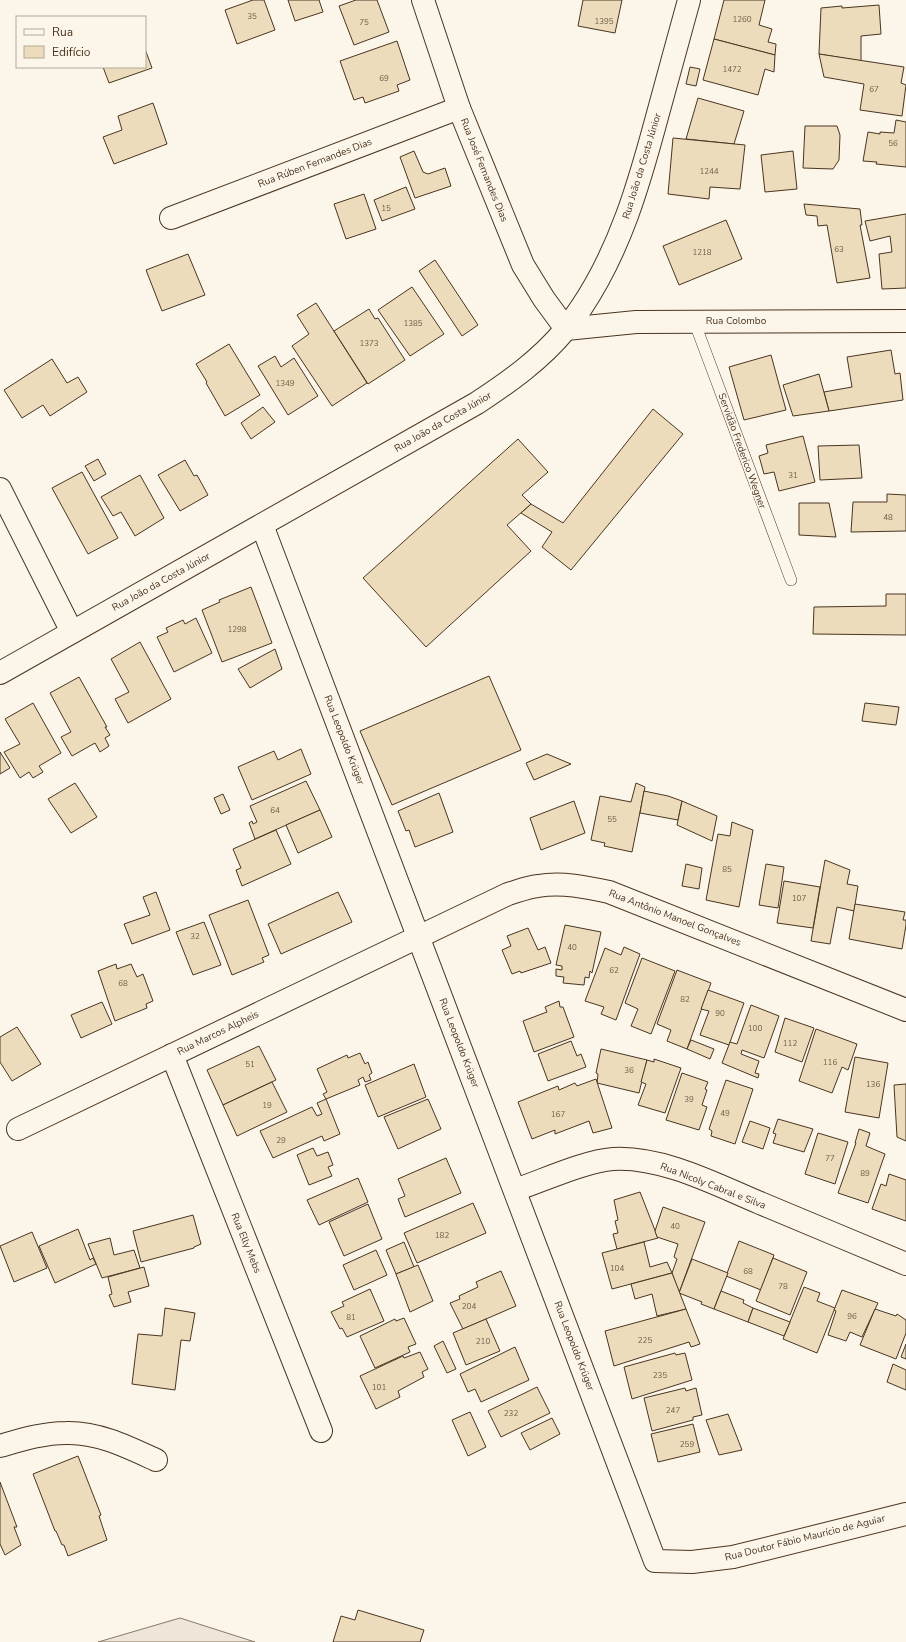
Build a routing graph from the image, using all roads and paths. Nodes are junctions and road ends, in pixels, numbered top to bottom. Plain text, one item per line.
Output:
1 (423, 0) edge
2 (689, 0) edge
3 (459, 108) junction
4 (171, 218) dead end
5 (694, 321) junction
6 (906, 321) edge
7 (566, 330) junction
8 (0, 489) edge
9 (262, 525) junction
10 (791, 580) dead end
11 (72, 632) junction
12 (0, 673) edge
13 (418, 937) junction
14 (906, 1010) edge
15 (172, 1055) junction
16 (18, 1129) dead end
17 (515, 1190) junction
18 (906, 1264) edge
19 (321, 1431) dead end
20 (0, 1446) edge
21 (156, 1460) dead end
22 (906, 1514) edge
23 (656, 1561) joint

1 - 3 street, Rua José Fernandes Dias
2 - 7 street, Rua João da Costa Júnior
3 - 4 street, Rua Rúben Fernandes Dias
3 - 7 street, Rua José Fernandes Dias
5 - 6 street, Rua Colombo
5 - 7 street, Rua Colombo
5 - 10 lane, Servidão Frederico Wegner
7 - 9 street, Rua João da Costa Júnior
8 - 11 street
9 - 11 street, Rua João da Costa Júnior
9 - 13 street, Rua Leopoldo Krüger
11 - 12 street, Rua João da Costa Júnior
13 - 14 street, Rua Antônio Manoel Gonçalves
13 - 15 street, Rua Marcos Alpheis
13 - 17 street, Rua Leopoldo Krüger
15 - 16 street, Rua Marcos Alpheis
15 - 19 street, Rua Elly Mebs
17 - 18 street, Rua Nicoly Cabral e Silva
17 - 23 street, Rua Leopoldo Krüger
20 - 21 street
22 - 23 street, Rua Doutor Fábio Maurício de Aguiar

